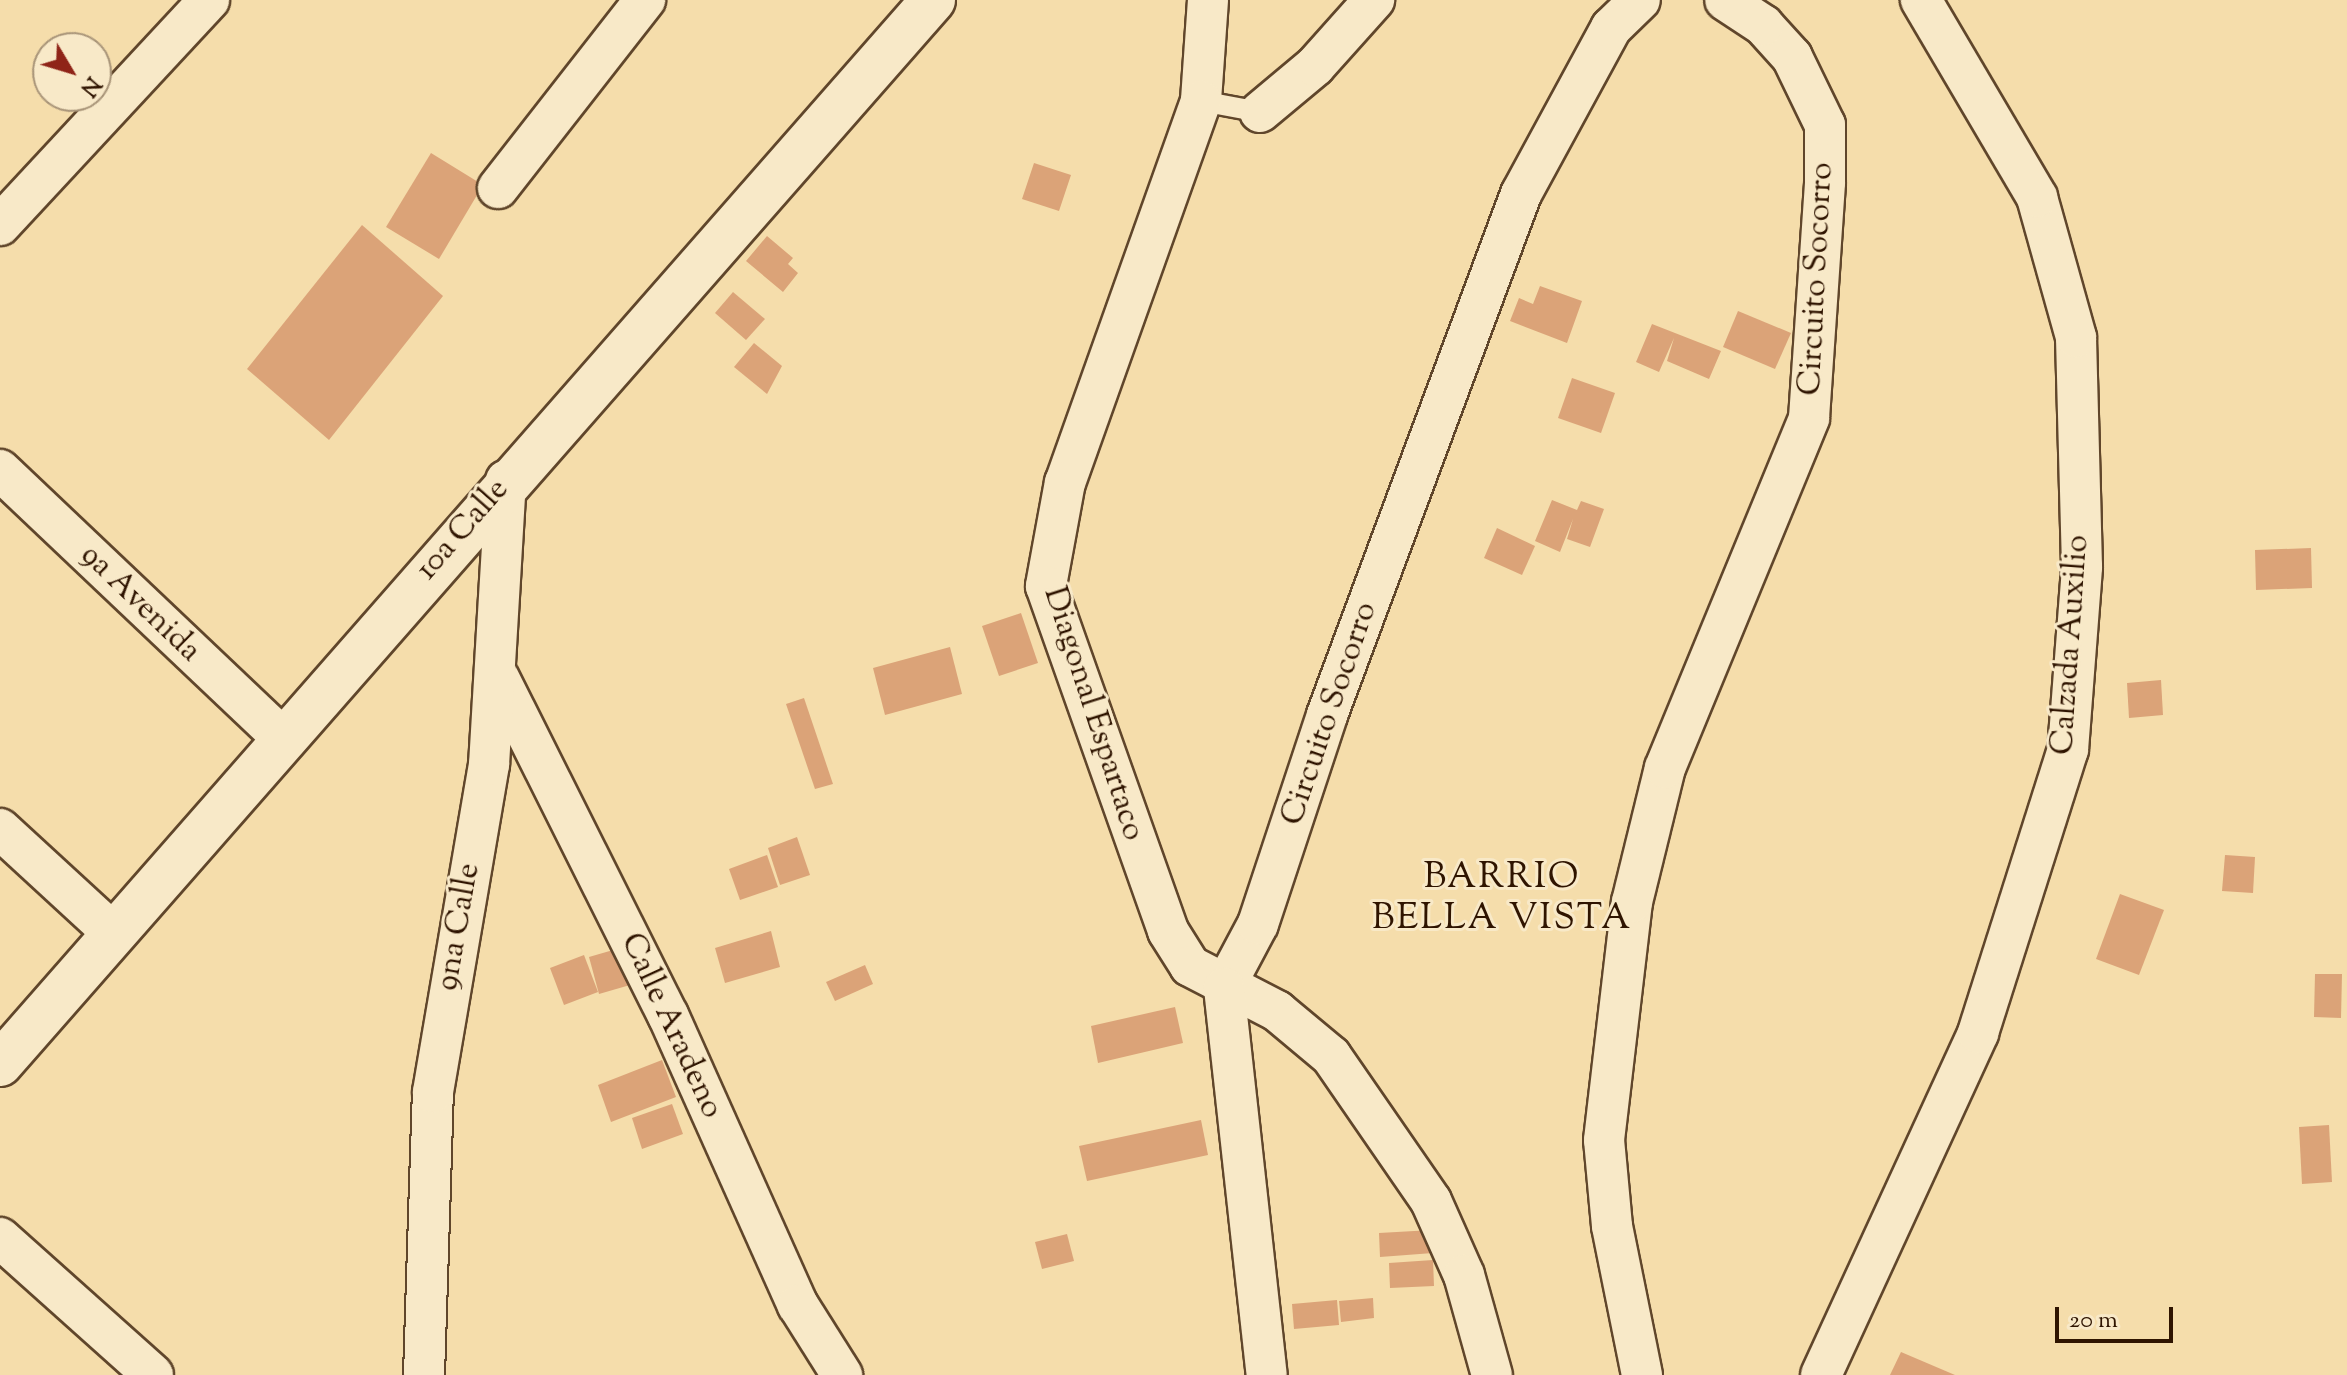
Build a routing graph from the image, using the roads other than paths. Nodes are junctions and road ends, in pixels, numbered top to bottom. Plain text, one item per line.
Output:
1 (209, 0) edge
2 (645, 0) edge
3 (933, 0) edge
4 (1208, 0) edge
5 (1374, 0) edge
6 (1640, 0) edge
7 (1725, 0) edge
8 (1921, 0) edge
9 (1201, 101) junction
10 (1260, 112) joint
11 (498, 188) dead end
12 (0, 225) edge
13 (0, 470) edge
14 (506, 481) junction
15 (499, 678) junction
16 (281, 737) junction
17 (0, 829) edge
18 (114, 934) junction
19 (1224, 988) junction
20 (0, 1064) edge
21 (0, 1238) edge
22 (153, 1375) edge
23 (424, 1375) edge
24 (842, 1375) edge
25 (1267, 1375) edge
26 (1492, 1375) edge
27 (1642, 1375) edge
28 (1821, 1375) edge

1 - 12 street
2 - 11 street
3 - 14 street, 10a Calle
4 - 9 street, Diagonal Espartaco
5 - 10 street
6 - 19 street, Circuito Socorro
7 - 27 street, Circuito Socorro
8 - 28 street, Calzada Auxilio
9 - 10 lane
9 - 19 street, Diagonal Espartaco
13 - 16 street, 9a Avenida
14 - 15 street, 9na Calle
14 - 16 street, 10a Calle
15 - 23 street, 9na Calle
15 - 24 street, Calle Aradeno
16 - 18 street, 10a Calle
17 - 18 street
18 - 20 street, 10a Calle
19 - 25 street
19 - 26 street
21 - 22 street

